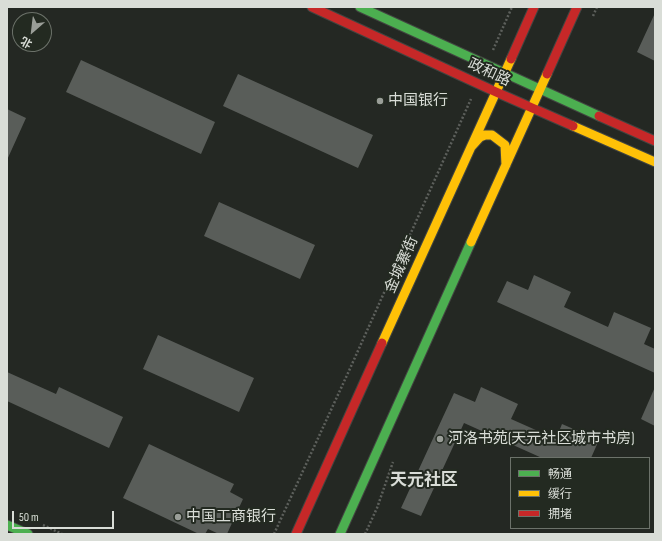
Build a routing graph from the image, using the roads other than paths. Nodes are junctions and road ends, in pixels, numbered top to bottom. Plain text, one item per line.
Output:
1 (312, 7) edge
2 (360, 7) edge
3 (534, 7) edge
4 (577, 7) edge
5 (504, 73) junction
6 (540, 89) junction
7 (496, 92) junction
8 (532, 107) junction
9 (655, 141) edge
10 (471, 147) junction
11 (655, 162) edge
12 (506, 165) junction
13 (7, 525) edge
14 (28, 534) edge
15 (296, 534) edge
16 (340, 534) edge

1 - 7 main road, 政和路
2 - 5 main road, 政和路
3 - 5 main road, 金城寨街
4 - 6 main road
5 - 6 main road, 政和路
5 - 7 main road, 金城寨街
6 - 8 main road
6 - 9 main road, 政和路
7 - 8 main road, 政和路
7 - 10 main road, 金城寨街
8 - 11 main road, 政和路
8 - 12 main road
10 - 12 main road
10 - 15 main road, 金城寨街
12 - 16 main road
13 - 14 main road

